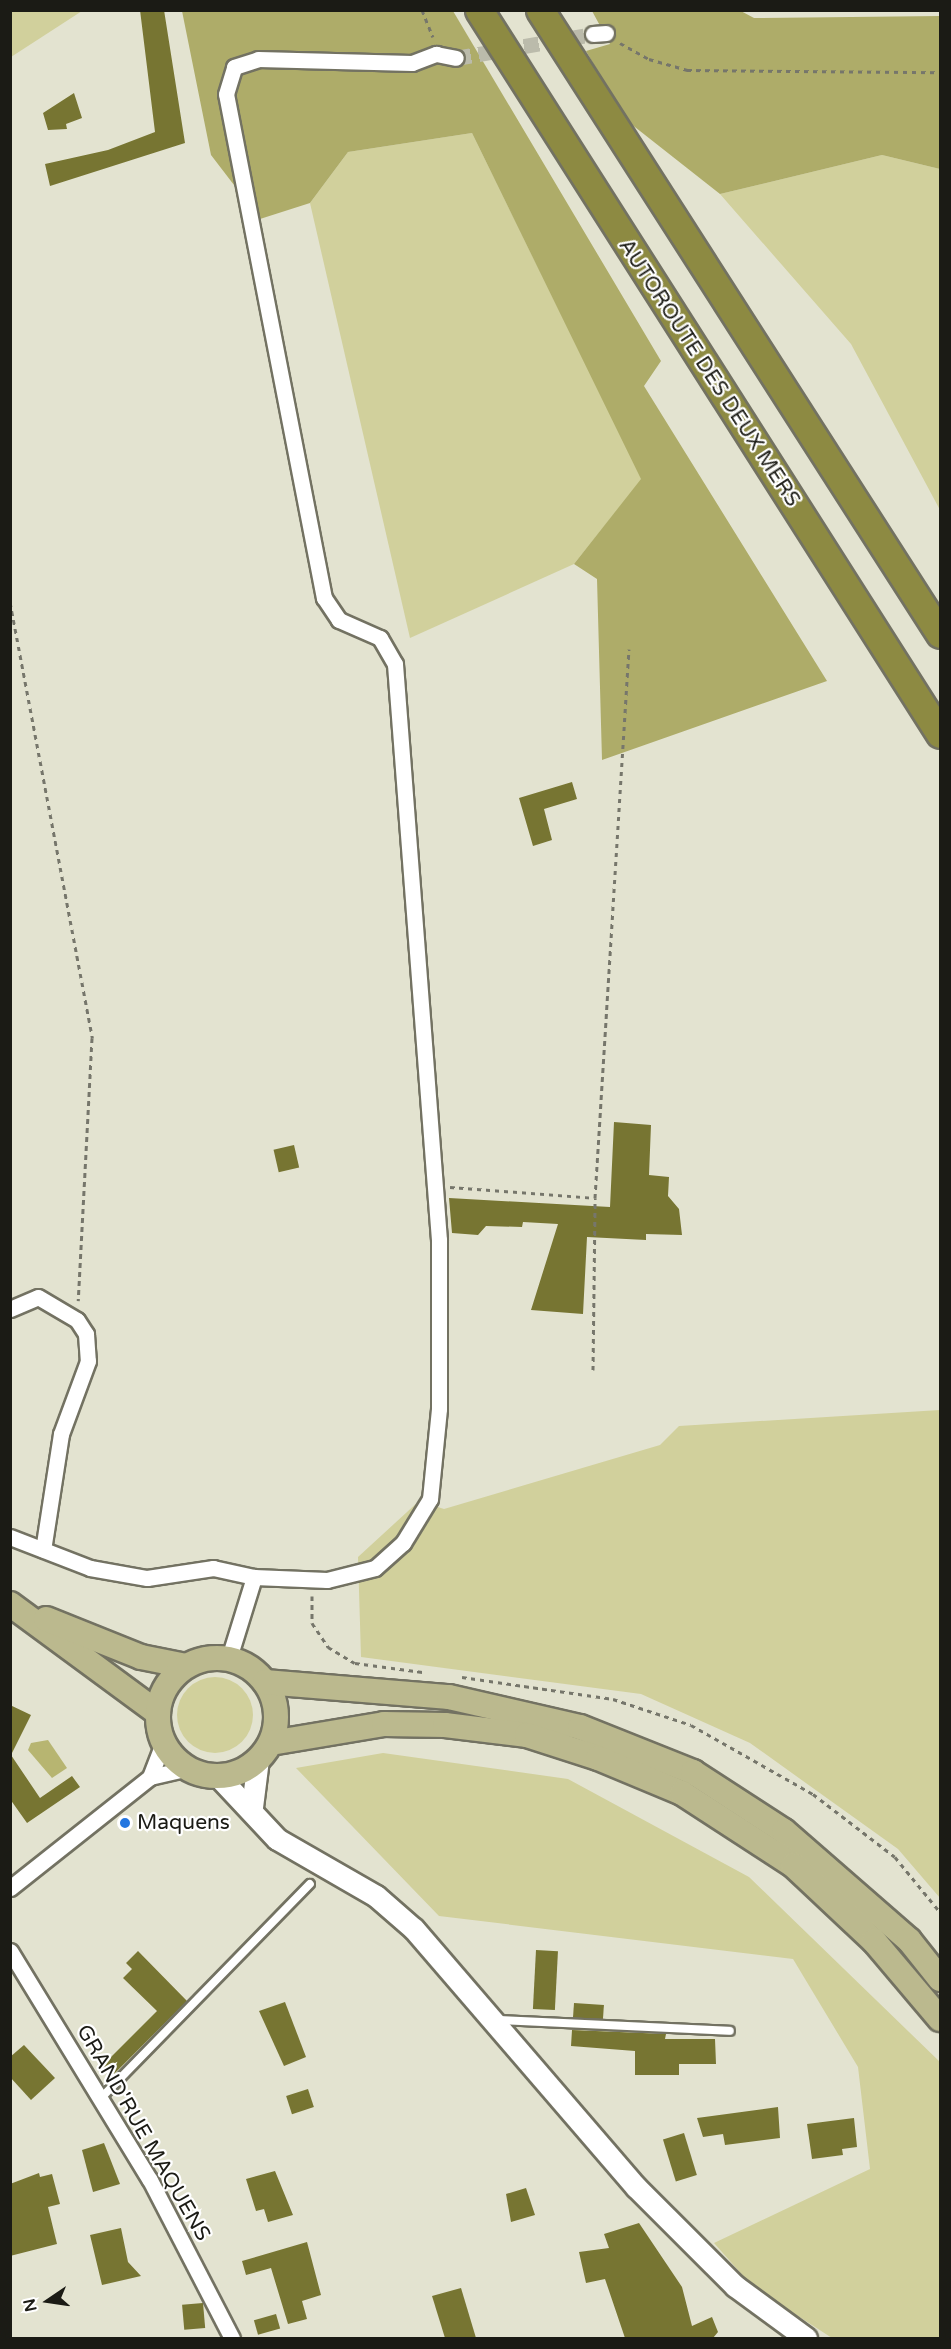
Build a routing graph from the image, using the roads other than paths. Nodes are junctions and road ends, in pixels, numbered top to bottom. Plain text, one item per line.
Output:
1 (479, 10) edge
2 (540, 10) edge
3 (456, 58) tunnel mouth
4 (940, 634) edge
5 (940, 734) edge
6 (10, 1309) edge
7 (10, 1537) edge
8 (43, 1550) junction
9 (254, 1577) junction
10 (14, 1606) edge
11 (229, 1658) junction
12 (186, 1666) junction
13 (265, 1682) junction
14 (158, 1713) junction
15 (164, 1741) junction
16 (265, 1751) junction
17 (189, 1768) junction
18 (218, 1776) junction
19 (150, 1777) junction
20 (252, 1807) junction
21 (310, 1884) dead end
22 (10, 1888) edge
23 (10, 1951) edge
24 (940, 1979) edge
25 (940, 2019) edge
26 (496, 2020) junction
27 (730, 2031) dead end
28 (101, 2098) junction
29 (232, 2338) edge
30 (806, 2338) edge

1 - 5 highway, AUTOROUTE DES DEUX MERS
2 - 4 highway
3 - 9 street
6 - 8 street
7 - 8 street
8 - 9 street
9 - 11 street
10 - 12 main road
10 - 14 main road
11 - 12 main road
11 - 13 main road
12 - 14 main road
13 - 16 main road
13 - 24 main road
14 - 15 main road
15 - 17 main road
15 - 19 street
16 - 18 main road
16 - 20 main road
16 - 25 main road
17 - 18 main road
17 - 19 street
18 - 20 main road
19 - 22 street
20 - 26 main road
21 - 28 lane
23 - 28 street, GRAND'RUE MAQUENS
26 - 27 lane
26 - 30 main road
28 - 29 street, GRAND'RUE MAQUENS

